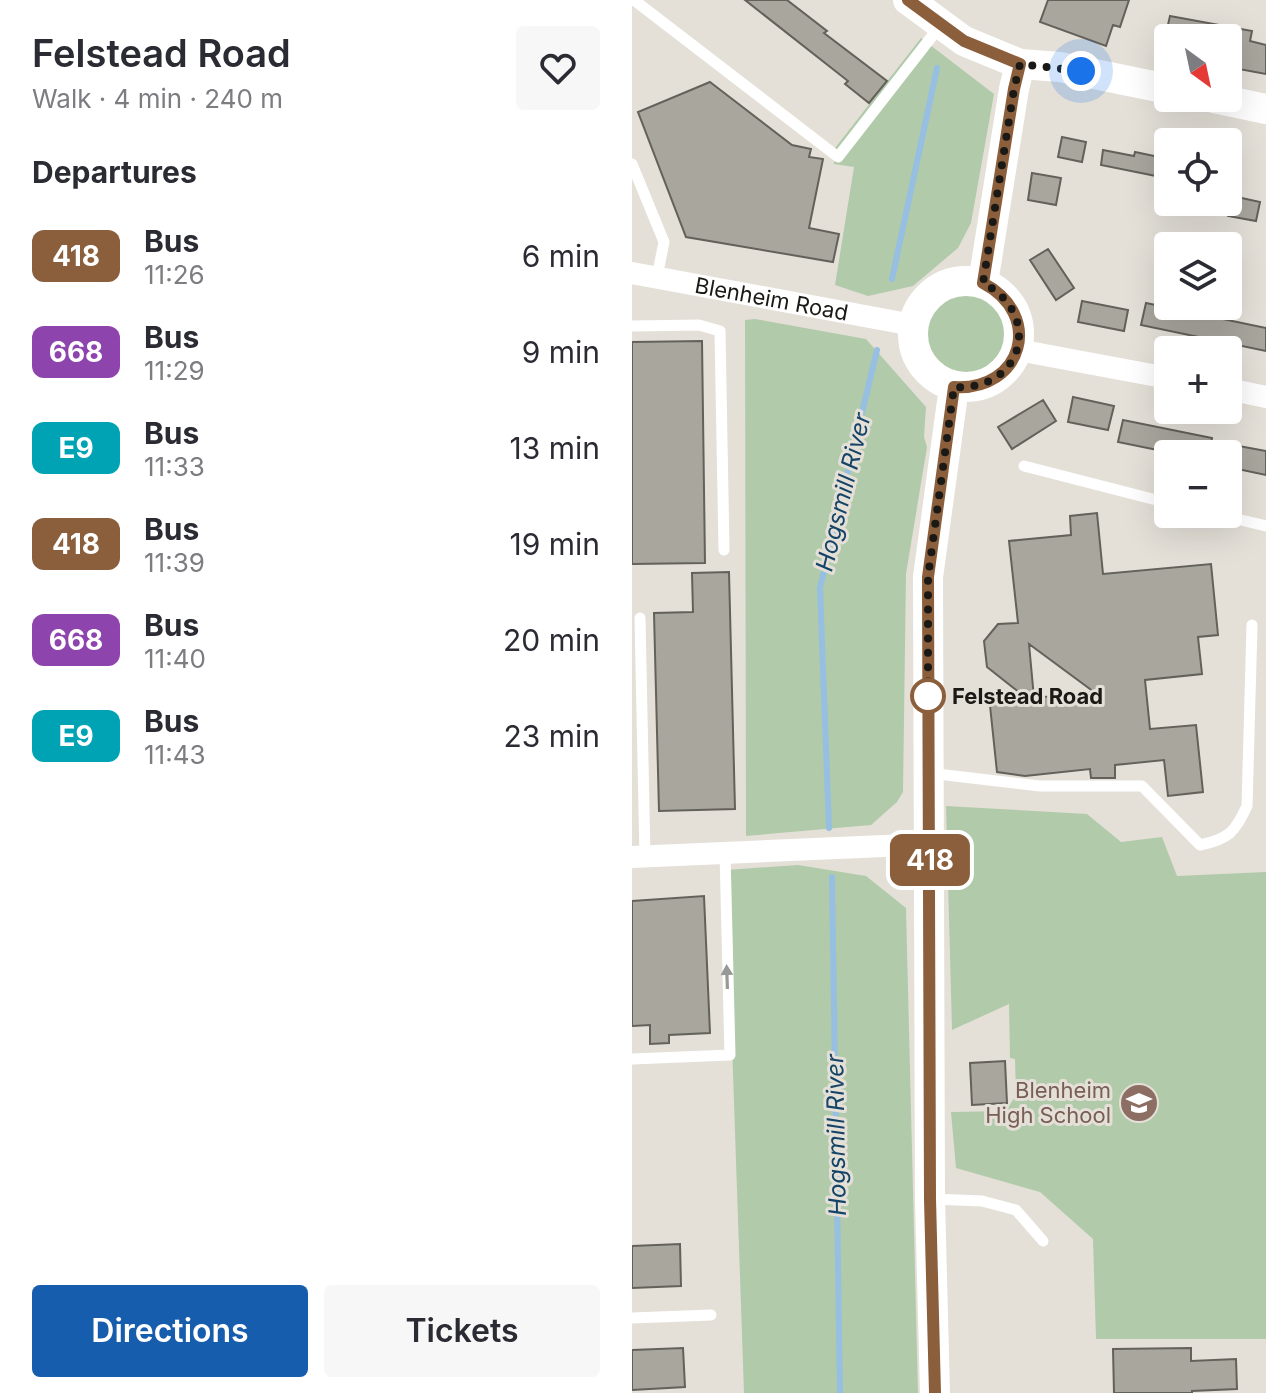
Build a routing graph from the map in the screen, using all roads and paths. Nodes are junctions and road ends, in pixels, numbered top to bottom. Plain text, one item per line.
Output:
1 (634, 0) edge
2 (908, 0) edge
3 (941, 26) junction
4 (1020, 64) junction
5 (1154, 86) edge
6 (1242, 104) edge
7 (1266, 109) edge
8 (632, 164) edge
9 (632, 273) edge
10 (657, 277) junction
11 (983, 283) junction
12 (913, 325) junction
13 (632, 326) edge
14 (1018, 350) junction
15 (1154, 375) edge
16 (954, 387) junction
17 (1242, 392) edge
18 (1266, 397) edge
19 (1024, 466) dead end
20 (1154, 499) edge
21 (1242, 520) edge
22 (1266, 526) edge
23 (724, 550) dead end
24 (640, 618) dead end
25 (1252, 625) dead end
26 (928, 773) junction
27 (930, 844) junction
28 (725, 853) junction
29 (639, 857) edge
30 (632, 1059) edge
31 (930, 1199) junction
32 (1043, 1241) dead end
33 (711, 1315) dead end
34 (632, 1318) edge
35 (935, 1393) edge

1 - 3 lane
2 - 3 street
3 - 4 street
4 - 5 street
4 - 11 street
6 - 7 street
8 - 10 lane
9 - 10 street, Blenheim Road
10 - 12 street, Blenheim Road
11 - 12 street
11 - 14 street
12 - 16 street
13 - 23 lane
14 - 15 street
14 - 16 street
16 - 26 street
17 - 18 street
19 - 20 lane
21 - 22 lane
24 - 29 lane
25 - 26 lane
26 - 27 street
27 - 28 street
27 - 31 street
28 - 29 street
30 -> 28 lane
31 - 32 lane
31 - 35 street
33 - 34 lane

